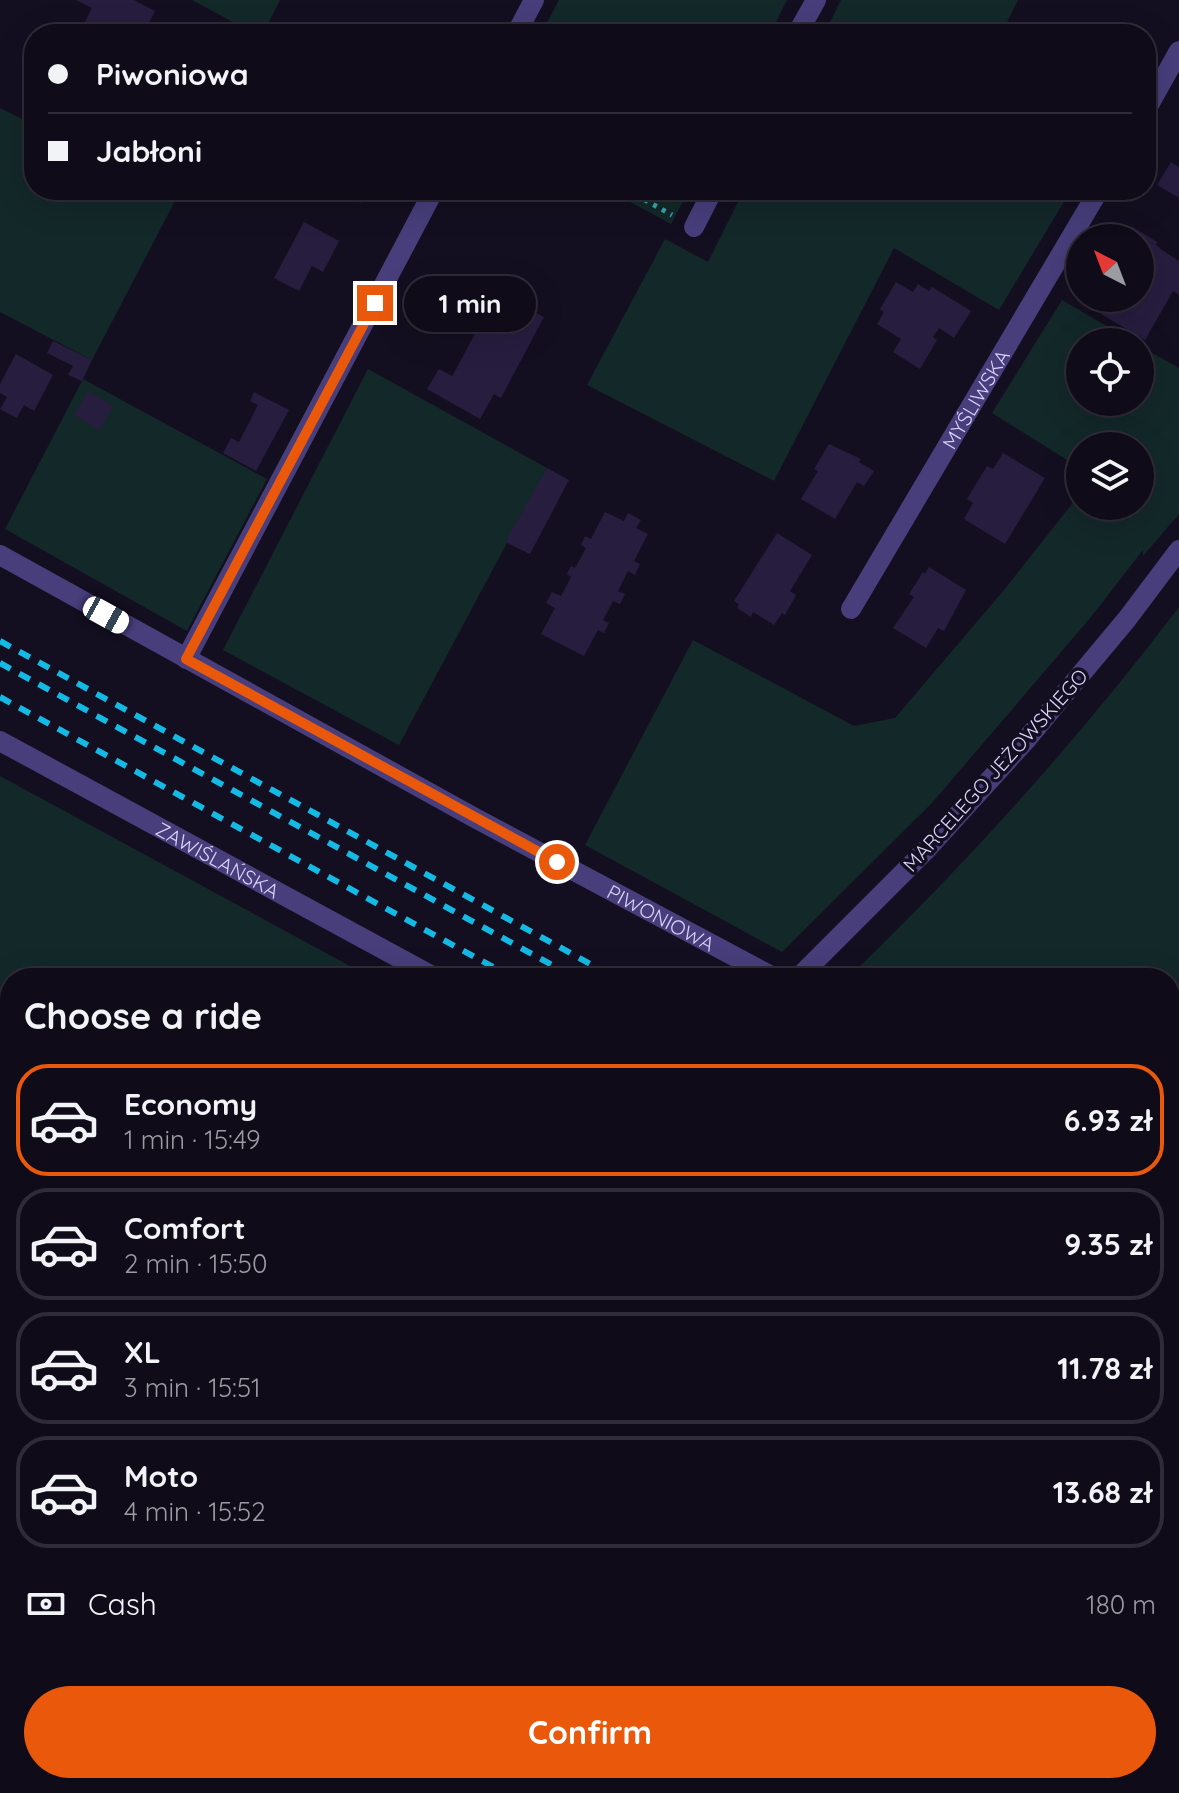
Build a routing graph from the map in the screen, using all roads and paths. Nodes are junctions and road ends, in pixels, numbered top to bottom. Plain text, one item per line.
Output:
1 (534, 0) edge
2 (816, 0) edge
3 (521, 24) edge
4 (803, 24) edge
5 (1179, 51) edge
6 (1156, 92) edge
7 (429, 200) edge
8 (645, 200) edge
9 (708, 200) edge
10 (1093, 200) edge
11 (694, 227) joint
12 (1179, 550) edge
13 (0, 555) edge
14 (851, 609) dead end
15 (186, 659) junction
16 (0, 741) edge
17 (418, 968) edge
18 (756, 968) edge
19 (808, 968) edge

1 - 3 street
2 - 4 street
5 - 6 street
7 - 15 street
8 - 11 path
9 - 11 street
10 - 14 street, MYŚLIWSKA
12 - 19 street, MARCELEGO JEŻOWSKIEGO, bridge
13 - 15 street, PIWONIOWA
15 - 18 street, PIWONIOWA
16 - 17 street, ZAWIŚLAŃSKA

